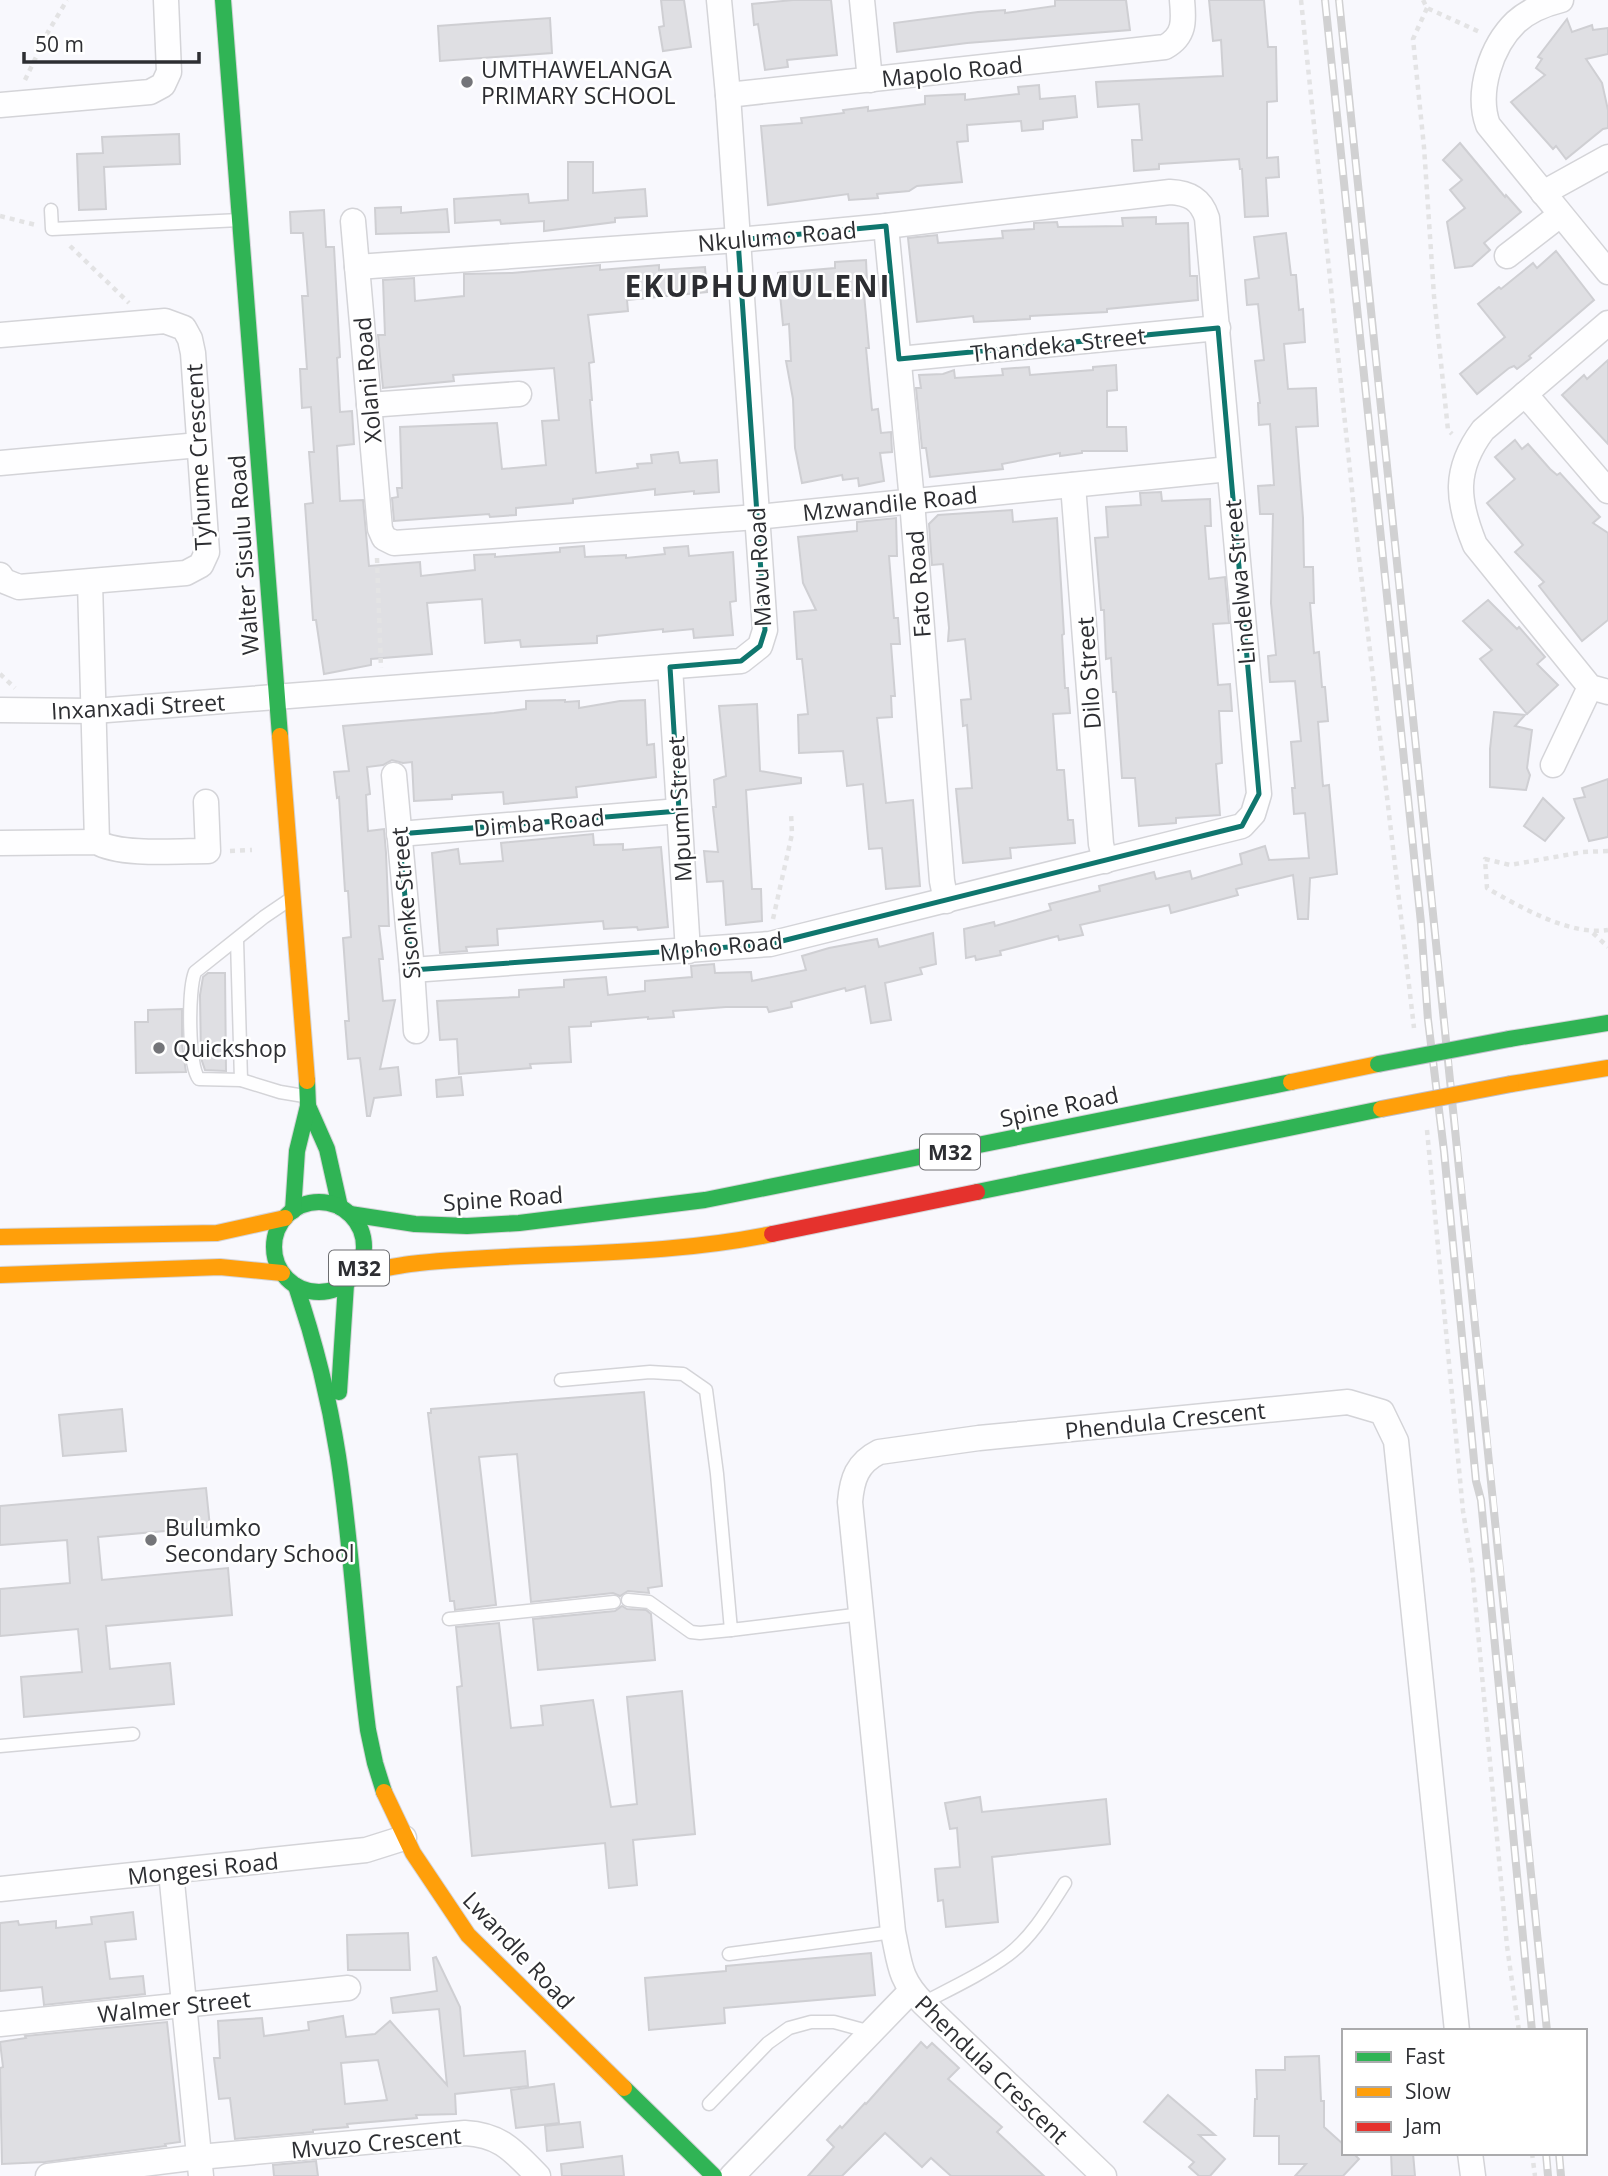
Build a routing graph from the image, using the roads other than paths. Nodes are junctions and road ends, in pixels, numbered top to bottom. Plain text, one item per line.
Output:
1 (166, 0) edge
2 (223, 0) edge
3 (719, 0) edge
4 (862, 0) edge
5 (1182, 0) edge
6 (1561, 0) edge
7 (870, 80) junction
8 (728, 95) junction
9 (7, 104) edge
10 (1608, 157) edge
11 (1542, 192) junction
12 (1194, 197) joint
13 (51, 211) dead end
14 (1560, 215) junction
15 (240, 220) junction
16 (353, 221) dead end
17 (886, 226) junction
18 (738, 240) junction
19 (1507, 256) dead end
20 (357, 267) junction
21 (1608, 272) edge
22 (1608, 323) edge
23 (1218, 328) junction
24 (0, 335) edge
25 (899, 359) junction
26 (519, 394) dead end
27 (1525, 394) junction
28 (369, 405) junction
29 (199, 445) junction
30 (0, 463) edge
31 (1229, 469) junction
32 (1073, 485) junction
33 (1608, 491) edge
34 (912, 501) junction
35 (757, 517) junction
36 (384, 538) joint
37 (0, 575) edge
38 (90, 582) junction
39 (670, 667) junction
40 (1599, 690) edge
41 (277, 698) junction
42 (0, 710) edge
43 (94, 711) junction
44 (1553, 765) dead end
45 (394, 775) dead end
46 (206, 802) dead end
47 (679, 811) junction
48 (399, 834) junction
49 (97, 842) junction
50 (0, 843) edge
51 (1105, 862) junction
52 (292, 898) junction
53 (946, 901) junction
54 (237, 940) junction
55 (688, 951) junction
56 (412, 970) junction
57 (1608, 1023) edge
58 (416, 1031) dead end
59 (1608, 1068) edge
60 (241, 1080) junction
61 (308, 1101) junction
62 (345, 1211) junction
63 (289, 1214) junction
64 (0, 1237) edge
65 (282, 1273) junction
66 (0, 1275) edge
67 (351, 1279) junction
68 (296, 1286) junction
69 (561, 1380) dead end
70 (337, 1458) junction
71 (862, 1614) junction
72 (449, 1619) dead end
73 (731, 1630) junction
74 (133, 1734) dead end
75 (0, 1746) edge
76 (404, 1838) junction
77 (171, 1872) junction
78 (1065, 1883) dead end
79 (0, 1889) edge
80 (893, 1932) junction
81 (729, 1954) dead end
82 (348, 1988) dead end
83 (917, 1997) junction
84 (184, 2005) junction
85 (0, 2024) edge
86 (1457, 2029) edge
87 (870, 2032) junction
88 (709, 2104) dead end
89 (1470, 2155) edge
90 (200, 2167) edge
91 (1101, 2175) edge
92 (48, 2176) edge
93 (538, 2176) edge
94 (713, 2176) edge
95 (732, 2176) edge
96 (1473, 2176) edge

1 - 9 street
2 - 15 main road, Walter Sisulu Road
3 - 8 street, Mavu Road
4 - 7 street
5 - 7 street, Mapolo Road
6 - 11 street
7 - 8 street, Mapolo Road
8 - 18 street, Mavu Road
10 - 11 street
11 - 14 street
12 - 17 street, Nkulumo Road
12 - 23 street, Lindelwa Street
13 - 15 lane
14 - 19 street
14 - 21 street
15 - 41 main road, Walter Sisulu Road
16 - 20 street, Xolani Road
17 - 18 street, Nkulumo Road
17 - 25 street, Fato Road
18 - 20 street, Nkulumo Road
18 - 35 street, Mavu Road
20 - 28 street, Xolani Road
22 - 27 street
23 - 25 street, Thandeka Street
23 - 31 street, Lindelwa Street
24 - 29 street, Tyhume Crescent
25 - 34 street, Fato Road
26 - 28 street
27 - 33 street
27 - 40 street
28 - 36 street, Xolani Road
29 - 30 street
29 - 38 street, Tyhume Crescent
31 - 32 street, Mzwandile Road
31 - 51 street, Lindelwa Street
32 - 34 street, Mzwandile Road
32 - 51 street, Dilo Street
34 - 35 street, Mzwandile Road
34 - 53 street, Fato Road
35 - 36 street, Mzwandile Road
35 - 39 street, Mavu Road
37 - 38 street, Tyhume Crescent
38 - 43 street
39 - 41 street, Mavu Road
39 - 47 street, Mpumi Street
40 - 44 street
41 - 43 street, Inxanxadi Street
41 - 52 main road, Walter Sisulu Road
42 - 43 street, Inxanxadi Street
43 - 49 street
45 - 48 street, Sisonke Street
46 - 49 street
47 - 48 street, Dimba Road
47 - 55 street, Mpumi Street
48 - 56 street, Sisonke Street
49 - 50 street
51 - 53 street, Mpho Road
52 - 54 lane
52 - 61 main road, Walter Sisulu Road
53 - 55 street, Mpho Road
54 - 60 lane
54 - 60 lane
55 - 56 street, Mpho Road
56 - 58 street, Sisonke Street
57 - 62 main road, Spine Road / M32, bridge
59 - 67 main road, M32, bridge
60 - 61 lane
61 - 62 main road, Walter Sisulu Road
61 - 63 main road, Walter Sisulu Road
62 - 63 main road, Spine Road / M32
62 - 67 main road, M32
63 - 64 main road, Spine Road / M32
63 - 65 main road
65 - 66 main road
65 - 68 main road, M32
67 - 68 main road, M32
67 - 70 main road, Lwandle Road
68 - 70 main road, Lwandle Road
69 - 73 lane
70 - 76 main road, Lwandle Road
71 - 73 lane
71 - 80 street, Phendula Crescent
71 - 86 street, Phendula Crescent
72 - 73 lane
74 - 75 lane
76 - 77 street, Mongesi Road
76 - 94 main road, Lwandle Road
77 - 79 street, Mongesi Road
77 - 84 street
78 - 83 lane
80 - 81 lane
80 - 83 street, Phendula Crescent
82 - 84 street, Walmer Street
83 - 87 street, Phendula Crescent
83 - 91 street, Phendula Crescent
84 - 85 street, Walmer Street
84 - 90 street
87 - 88 lane
87 - 95 street, Phendula Crescent
89 - 96 street
90 - 92 street, Mvuzo Crescent
90 - 93 street, Mvuzo Crescent

